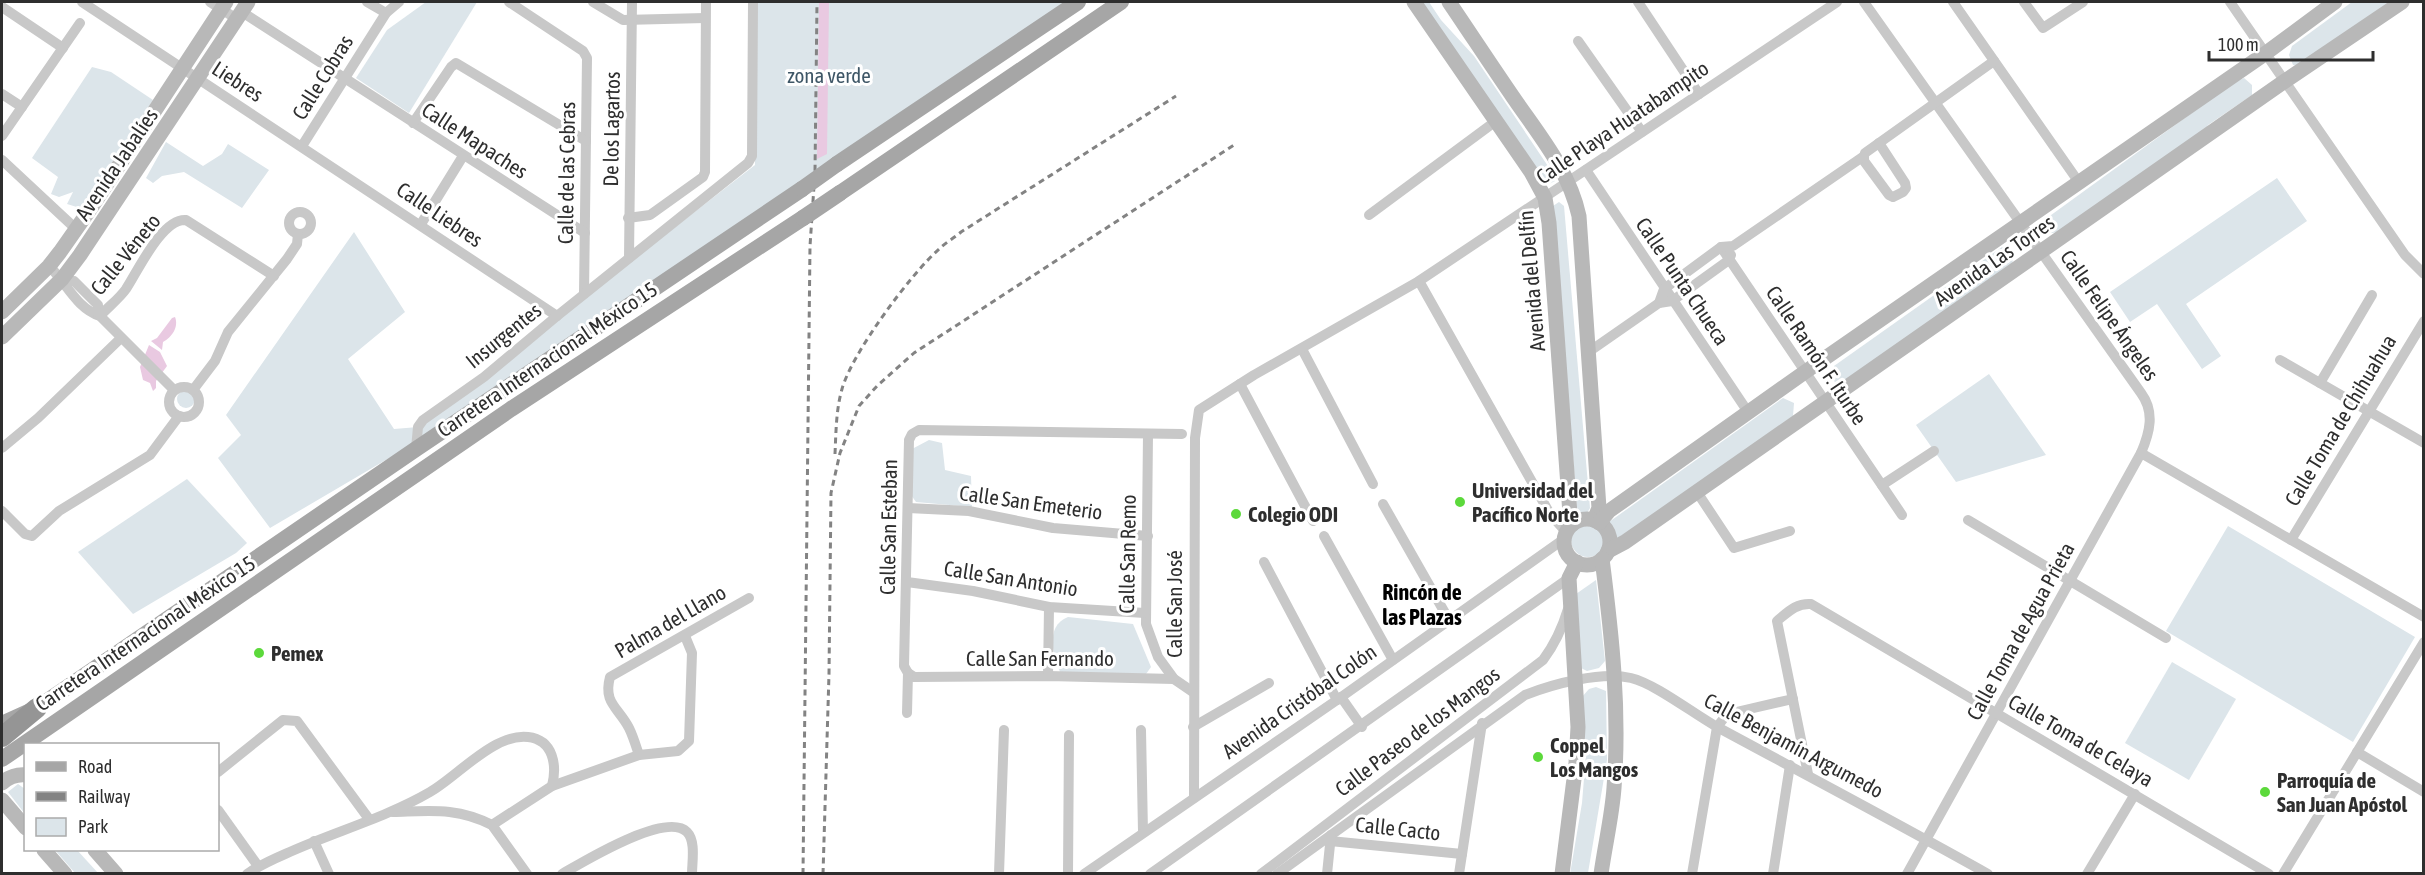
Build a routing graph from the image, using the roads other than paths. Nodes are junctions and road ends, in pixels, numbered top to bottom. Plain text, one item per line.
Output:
1 (82, 2) edge
2 (367, 2) edge
3 (399, 2) edge
4 (509, 2) edge
5 (593, 2) edge
6 (632, 2) edge
7 (706, 2) edge
8 (753, 2) edge
9 (1078, 2) edge
10 (1121, 2) edge
11 (1414, 2) edge
12 (1449, 2) edge
13 (1638, 2) edge
14 (1837, 2) edge
15 (1864, 2) edge
16 (1969, 2) edge
17 (2024, 2) edge
18 (2083, 2) edge
19 (2230, 2) edge
20 (2335, 2) edge
21 (2402, 2) edge
22 (219, 4) edge
23 (1956, 5) edge
24 (2, 7) edge
25 (242, 11) edge
26 (386, 13) junction
27 (705, 18) junction
28 (632, 19) junction
29 (80, 23) dead end
30 (1578, 40) dead end
31 (63, 48) junction
32 (2266, 53) junction
33 (1994, 61) junction
34 (182, 68) junction
35 (198, 78) junction
36 (344, 78) junction
37 (2285, 81) junction
38 (2, 94) edge
39 (1699, 94) junction
40 (1936, 103) junction
41 (21, 107) junction
42 (1496, 121) junction
43 (413, 123) junction
44 (1642, 132) junction
45 (2, 136) edge
46 (586, 141) junction
47 (1879, 143) junction
48 (302, 146) junction
49 (463, 156) junction
50 (1864, 156) junction
51 (2, 160) edge
52 (1586, 170) junction
53 (1569, 182) junction
54 (2078, 182) junction
55 (1545, 198) junction
56 (93, 206) junction
57 (108, 214) junction
58 (1369, 215) dead end
59 (628, 218) junction
60 (2020, 222) junction
61 (421, 224) junction
62 (76, 229) junction
63 (585, 233) junction
64 (298, 234) dead end
65 (1733, 246) junction
66 (1720, 247) junction
67 (2042, 252) junction
68 (629, 258) junction
69 (1730, 260) junction
70 (49, 266) junction
71 (2424, 274) edge
72 (274, 276) junction
73 (63, 280) junction
74 (1419, 281) junction
75 (1664, 289) junction
76 (584, 294) junction
77 (2372, 295) dead end
78 (1672, 301) junction
79 (1659, 303) junction
80 (2, 312) edge
81 (99, 316) junction
82 (557, 316) junction
83 (2424, 321) edge
84 (2, 337) edge
85 (121, 338) junction
86 (1302, 349) junction
87 (1590, 351) junction
88 (2280, 360) dead end
89 (1805, 372) junction
90 (2320, 383) junction
91 (1240, 384) junction
92 (174, 390) junction
93 (193, 390) junction
94 (1826, 402) junction
95 (2149, 403) joint
96 (1199, 410) joint
97 (2369, 411) junction
98 (1748, 412) junction
99 (179, 416) junction
100 (1148, 434) junction
101 (1182, 434) dead end
102 (2424, 443) edge
103 (2, 448) edge
104 (416, 449) junction
105 (1934, 451) dead end
106 (2141, 453) junction
107 (1373, 484) dead end
108 (1882, 486) junction
109 (1696, 492) junction
110 (1383, 504) dead end
111 (908, 508) junction
112 (2, 512) edge
113 (1902, 514) dead end
114 (1968, 520) dead end
115 (1313, 521) dead end
116 (1597, 522) junction
117 (1790, 531) dead end
118 (1568, 532) junction
119 (1148, 536) junction
120 (1324, 536) dead end
121 (2291, 540) junction
122 (1605, 555) junction
123 (1264, 562) dead end
124 (1577, 562) junction
125 (1569, 578) junction
126 (2070, 581) junction
127 (907, 582) junction
128 (749, 598) dead end
129 (1570, 600) junction
130 (1048, 607) junction
131 (1145, 613) junction
132 (2424, 617) edge
133 (1449, 620) junction
134 (685, 636) junction
135 (2166, 638) dead end
136 (2424, 642) edge
137 (1393, 660) junction
138 (908, 673) junction
139 (1615, 675) junction
140 (1048, 676) junction
141 (1174, 679) junction
142 (1576, 681) junction
143 (1269, 683) dead end
144 (1193, 692) junction
145 (1339, 698) junction
146 (1793, 699) junction
147 (37, 708) junction
148 (1480, 709) junction
149 (907, 713) dead end
150 (1996, 713) junction
151 (2, 724) edge
152 (1482, 725) junction
153 (1193, 727) junction
154 (1362, 727) junction
155 (1717, 727) junction
156 (1004, 730) dead end
157 (1141, 730) dead end
158 (1069, 735) dead end
159 (4, 750) edge
160 (2357, 752) junction
161 (639, 755) junction
162 (1790, 765) junction
163 (24, 768) edge
164 (219, 771) edge
165 (1808, 774) junction
166 (24, 775) edge
167 (2, 783) edge
168 (552, 786) junction
169 (431, 792) junction
170 (2424, 792) edge
171 (2135, 794) junction
172 (1194, 798) junction
173 (2, 800) edge
174 (436, 809) junction
175 (219, 811) edge
176 (392, 812) junction
177 (1332, 818) junction
178 (369, 819) junction
179 (492, 825) junction
180 (24, 826) edge
181 (1143, 832) junction
182 (1331, 837) junction
183 (1926, 839) junction
184 (314, 841) junction
185 (46, 851) edge
186 (97, 851) edge
187 (1462, 854) junction
188 (258, 866) junction
189 (65, 873) edge
190 (116, 873) edge
191 (247, 873) edge
192 (329, 873) edge
193 (527, 873) edge
194 (562, 873) edge
195 (692, 873) edge
196 (999, 873) edge
197 (1068, 873) edge
198 (1084, 873) edge
199 (1150, 873) edge
200 (1261, 873) edge
201 (1276, 873) edge
202 (1327, 873) edge
203 (1459, 873) edge
204 (1562, 873) edge
205 (1600, 873) edge
206 (1696, 873) edge
207 (1773, 873) edge
208 (1907, 873) edge
209 (1988, 873) edge
210 (2087, 873) edge
211 (2269, 873) edge
212 (2283, 873) edge

1 - 34 street, Liebres
2 - 26 street
3 - 26 street, Calle Cobras
4 - 46 street, Calle de las Cebras
5 - 28 street
6 - 28 street, De los Lagartos
7 - 27 street
8 - 68 street, Insurgentes
9 - 104 main road, Carretera Internacional México 15, bridge
10 - 159 main road, Carretera Internacional México 15, bridge
11 - 42 street, Avenida del Delfín
12 - 53 street
13 - 39 street
14 - 39 street, Calle Playa Huatabampito
15 - 40 street, Calle Felipe Ángeles
16 - 23 street
17 - 18 street
19 - 32 street
20 - 32 street, Avenida Las Torres
21 - 37 street, Avenida Las Torres
22 - 25 street, Calle Mapaches
22 - 34 street, Avenida Jabalíes
23 - 33 street
24 - 31 street
25 - 35 street, Avenida Jabalíes
25 - 36 street, Calle Mapaches
26 - 36 street, Calle Cobras
27 - 28 street
27 - 59 street
28 - 59 street, De los Lagartos
29 - 31 street
30 - 44 street
31 - 41 street
32 - 37 street
32 - 54 street, Avenida Las Torres
33 - 40 street
33 - 54 street
34 - 35 street, Liebres
34 - 56 street, Avenida Jabalíes
35 - 48 street, Liebres
35 - 57 street, Avenida Jabalíes
36 - 43 street, Calle Mapaches
36 - 48 street, Calle Cobras
37 - 67 street, Avenida Las Torres
37 - 71 street
38 - 41 street
39 - 44 street, Calle Playa Huatabampito
40 - 47 street
40 - 60 street, Calle Felipe Ángeles
41 - 45 street
42 - 55 street, Avenida del Delfín
42 - 58 street
43 - 46 street
43 - 49 street, Calle Mapaches
44 - 52 street, Calle Playa Huatabampito
46 - 63 street, Calle de las Cebras
47 - 50 street
47 - 50 street
48 - 61 street, Calle Liebres
49 - 61 street
49 - 63 street, Calle Mapaches
50 - 65 street
51 - 62 street
52 - 53 street, Calle Playa Huatabampito
52 - 75 street, Calle Punta Chueca
53 - 55 street, Calle Playa Huatabampito
53 - 87 street
54 - 60 street, Avenida Las Torres
55 - 74 street, Calle Playa Huatabampito
55 - 118 street, Avenida del Delfín
56 - 57 street
56 - 62 street, Avenida Jabalíes
57 - 73 street, Avenida Jabalíes
59 - 68 street, De los Lagartos
60 - 67 street, Calle Felipe Ángeles
60 - 89 street, Avenida Las Torres
61 - 82 street, Calle Liebres
62 - 70 street, Avenida Jabalíes
63 - 76 street, Calle de las Cebras
64 - 72 street
65 - 66 street
65 - 69 street
66 - 69 street, Calle Ramón F. Iturbe
66 - 75 street
67 - 94 street, Avenida Las Torres
67 - 95 street, Calle Felipe Ángeles
68 - 76 street, Insurgentes
69 - 78 street
69 - 89 street, Calle Ramón F. Iturbe
70 - 73 street, Calle Véneto
70 - 80 street, Avenida Jabalíes
72 - 81 street, Calle Véneto
72 - 93 street
73 - 81 street, Calle Véneto
73 - 84 street, Avenida Jabalíes
74 - 86 street, Calle Playa Huatabampito
74 - 118 street
75 - 78 street, Calle Punta Chueca
75 - 79 street
76 - 82 street, Insurgentes
77 - 90 street
78 - 79 street
78 - 98 street, Calle Punta Chueca
79 - 87 street
81 - 85 street, Calle Véneto
82 - 104 street, Insurgentes
83 - 97 street, Calle Toma de Chihuahua
85 - 92 street, Calle Véneto
85 - 103 street
86 - 91 street, Calle Playa Huatabampito
86 - 107 street
87 - 116 street
88 - 90 street
89 - 94 street, Calle Ramón F. Iturbe
89 - 98 street, Avenida Las Torres
90 - 97 street
91 - 96 street, Calle Playa Huatabampito
91 - 115 street
92 - 93 street
92 - 99 street
93 - 99 street
94 - 108 street, Calle Ramón F. Iturbe
94 - 109 street, Avenida Las Torres
95 - 106 street, Calle Toma de Agua Prieta
96 - 144 street, Calle San José
97 - 102 street
97 - 121 street, Calle Toma de Chihuahua
98 - 116 street, Avenida Las Torres
99 - 112 street
100 - 101 street, Calle San Esteban
100 - 111 street, Calle San Esteban
100 - 119 street, Calle San Remo
104 - 147 main road, Carretera Internacional México 15
105 - 108 street
106 - 121 street
106 - 126 street, Calle Toma de Agua Prieta
108 - 113 street, Calle Ramón F. Iturbe
109 - 117 street
109 - 122 street, Avenida Las Torres
110 - 133 street
111 - 119 street, Calle San Emeterio
111 - 127 street, Calle San Esteban
114 - 126 street
116 - 118 street
116 - 122 street
118 - 124 street
118 - 133 street, Avenida Cristóbal Colón
119 - 131 street, Calle San Remo
120 - 137 street
121 - 132 street
122 - 124 street
122 - 139 street
123 - 145 street
124 - 125 street
125 - 129 street
125 - 154 street
126 - 135 street
126 - 150 street, Calle Toma de Agua Prieta
127 - 130 street, Calle San Antonio
127 - 138 street, Calle San Esteban
128 - 134 street, Palma del Llano
129 - 142 street
129 - 148 street, Calle Paseo de los Mangos
130 - 131 street, Calle San Antonio
130 - 140 street
131 - 141 street, Calle San Remo
133 - 137 street, Avenida Cristóbal Colón
134 - 161 street
134 - 161 street, Palma del Llano
136 - 160 street
137 - 145 street, Avenida Cristóbal Colón
138 - 140 street, Calle San Fernando
138 - 149 street, Calle San Esteban
139 - 142 street, Calle Benjamín Argumedo
139 - 155 street, Calle Benjamín Argumedo
139 - 205 street
140 - 141 street, Calle San Fernando
141 - 144 street, Calle San Remo
142 - 152 street, Calle Paseo de los Mangos
142 - 204 street
143 - 153 street
144 - 153 street, Calle San José
145 - 154 street
145 - 172 street, Avenida Cristóbal Colón
146 - 150 street, Calle Toma de Celaya
146 - 155 street
146 - 165 street
147 - 151 main road, Carretera Internacional México 15
147 - 159 highway
148 - 152 street
148 - 177 street, Calle Paseo de los Mangos
150 - 171 street, Calle Toma de Celaya
150 - 183 street, Calle Toma de Agua Prieta
152 - 182 street, Calle Paseo de los Mangos
152 - 187 street
153 - 172 street, Calle San José
154 - 199 street
155 - 162 street, Calle Benjamín Argumedo
155 - 206 street
156 - 196 street
157 - 181 street
158 - 197 street
159 - 163 street
160 - 170 street
160 - 212 street
161 - 168 street
162 - 165 street, Calle Benjamín Argumedo
162 - 207 street
164 - 178 street
165 - 183 street, Calle Benjamín Argumedo
166 - 167 street
168 - 169 street
168 - 179 street
169 - 174 street
169 - 176 street
171 - 210 street
171 - 211 street, Calle Toma de Celaya
172 - 181 street, Avenida Cristóbal Colón
173 - 180 street
174 - 176 street
174 - 179 street
175 - 188 street
176 - 178 street
177 - 182 street
177 - 200 street, Calle Paseo de los Mangos
178 - 184 street
179 - 193 street
181 - 198 street, Avenida Cristóbal Colón
182 - 187 street, Calle Cacto
182 - 201 street, Calle Paseo de los Mangos
182 - 202 street
183 - 208 street, Calle Toma de Agua Prieta
183 - 209 street, Calle Benjamín Argumedo
184 - 188 street
184 - 192 street
185 - 189 street
186 - 190 street
187 - 203 street
188 - 191 street
194 - 195 street

